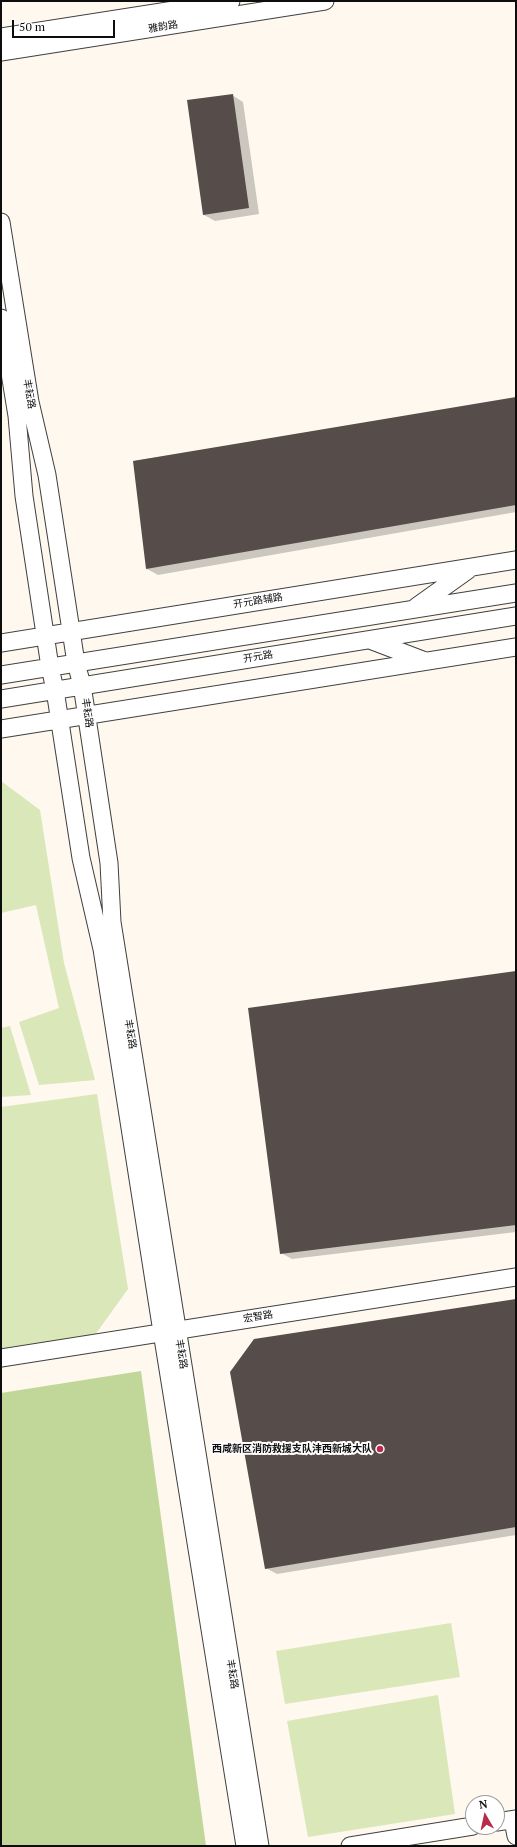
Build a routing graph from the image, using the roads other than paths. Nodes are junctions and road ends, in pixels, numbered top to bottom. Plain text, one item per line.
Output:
1 (231, 1) edge
2 (325, 1) edge
3 (1, 37) edge
4 (1, 52) edge
5 (1, 222) edge
6 (1, 318) edge
7 (516, 560) edge
8 (472, 568) junction
9 (516, 593) edge
10 (413, 609) junction
11 (516, 616) edge
12 (72, 631) junction
13 (45, 636) junction
14 (369, 639) junction
15 (1, 643) edge
16 (516, 647) edge
17 (426, 661) junction
18 (76, 663) junction
19 (50, 667) junction
20 (1, 675) edge
21 (82, 685) junction
22 (55, 690) junction
23 (1, 699) edge
24 (87, 715) junction
25 (59, 719) junction
26 (1, 729) edge
27 (516, 1277) edge
28 (169, 1331) junction
29 (1, 1358) edge
30 (509, 1821) edge
31 (465, 1827) edge
32 (516, 1836) edge
33 (245, 1846) edge
34 (260, 1846) edge
35 (350, 1846) edge

1 - 3 street, 雅韵路
2 - 4 street, 雅韵路
5 - 12 street, 丰耘路
6 - 13 street, 丰耘路
7 - 8 street, 开元路辅路
8 - 10 street
8 - 12 street, 开元路辅路
9 - 10 street
10 - 18 street
11 - 14 street, 开元路
12 - 13 street, 开元路辅路
12 - 18 street, 丰耘路
13 - 15 street, 开元路辅路
13 - 19 street, 丰耘路
14 - 17 street
14 - 21 street, 开元路
16 - 17 street
17 - 24 street
18 - 19 street
18 - 21 street, 丰耘路
19 - 20 street
19 - 22 street, 丰耘路
21 - 22 street, 开元路
21 - 24 street, 丰耘路
22 - 23 street, 开元路
22 - 25 street, 丰耘路
24 - 25 street
24 - 28 street, 丰耘路
25 - 26 street
25 - 28 street, 丰耘路
27 - 28 street, 宏智路
28 - 29 street, 宏智路
28 - 33 street, 丰耘路
28 - 34 street, 丰耘路
30 - 32 street
31 - 35 street

